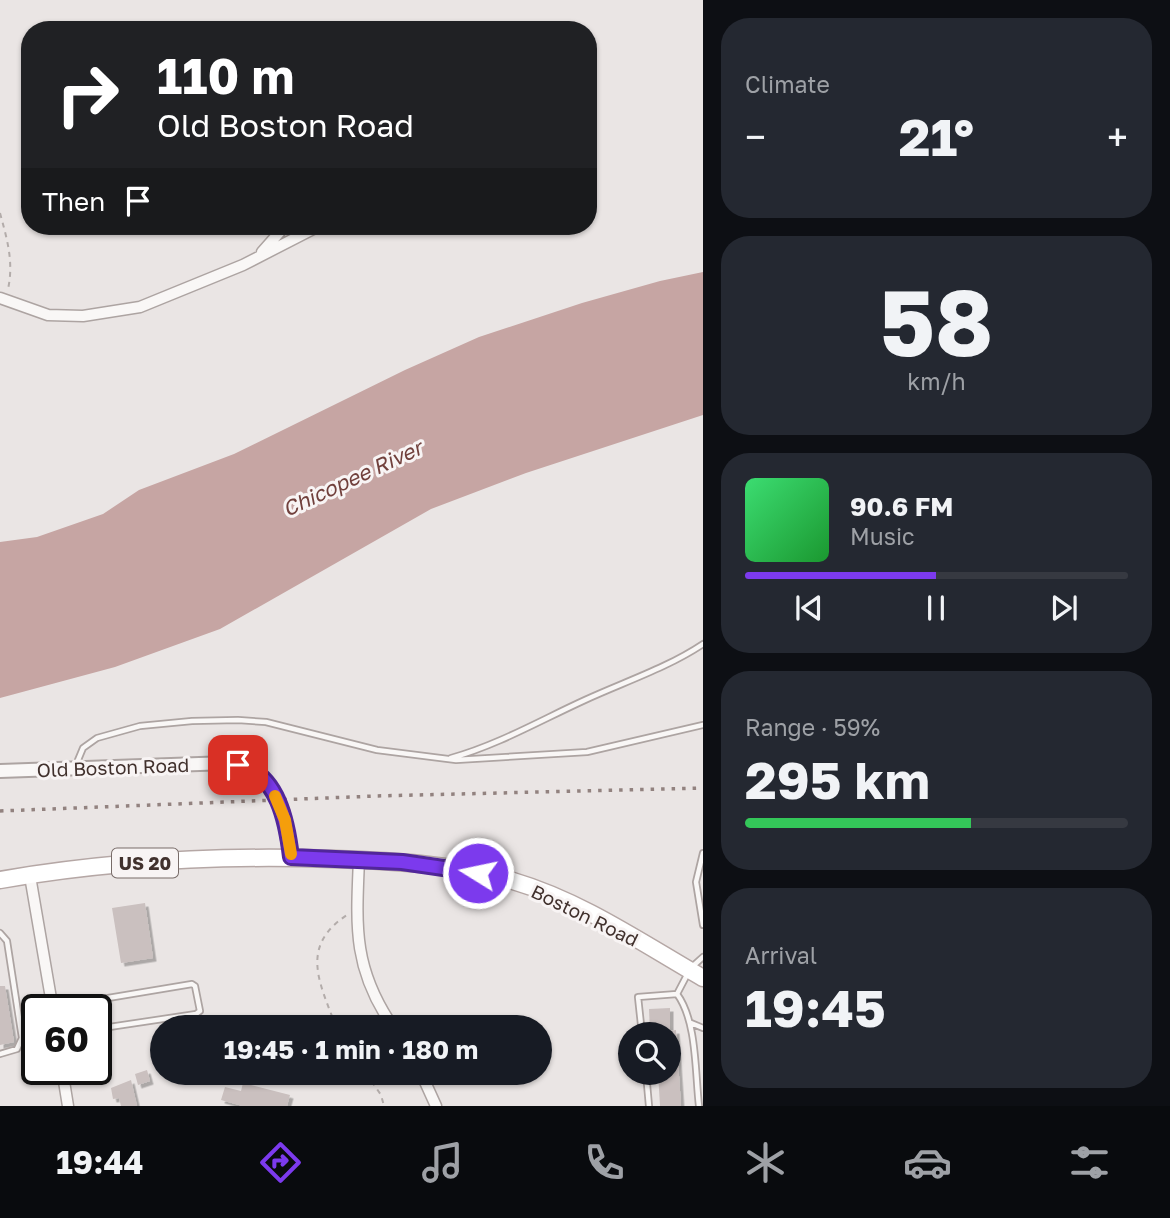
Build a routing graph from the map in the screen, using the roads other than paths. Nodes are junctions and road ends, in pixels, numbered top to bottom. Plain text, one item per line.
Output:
1 (278, 235) edge
2 (302, 235) edge
3 (254, 260) junction
4 (2, 299) edge
5 (703, 644) edge
6 (703, 725) edge
7 (447, 760) junction
8 (79, 767) junction
9 (0, 771) edge
10 (703, 853) edge
11 (291, 857) junction
12 (359, 860) junction
13 (30, 876) junction
14 (0, 880) edge
15 (703, 925) edge
16 (0, 933) edge
17 (703, 957) edge
18 (696, 974) edge
19 (50, 994) edge
20 (677, 994) junction
21 (112, 998) edge
22 (386, 1015) edge
23 (641, 1022) edge
24 (690, 1023) junction
25 (112, 1027) edge
26 (703, 1028) edge
27 (0, 1054) edge
28 (65, 1085) edge
29 (426, 1085) edge
30 (647, 1085) edge
31 (68, 1106) edge
32 (436, 1106) edge
33 (649, 1106) edge
34 (699, 1106) edge

1 - 3 street
2 - 3 street
3 - 4 street
5 - 7 lane
6 - 7 lane
7 - 8 lane
8 - 9 street, Old Boston Road
8 - 11 street, Old Boston Road, bridge
10 - 15 lane
11 - 12 main road, Boston Road / US 20
11 - 13 main road, Boston Road / US 20
12 - 18 main road, Boston Road / US 20
12 - 22 street
13 - 14 main road, Boston Road / US 20
13 - 19 street
16 - 27 lane
17 - 18 lane
18 - 20 lane
20 - 23 lane
20 - 24 lane
21 - 25 lane
24 - 26 lane
24 - 34 lane
28 - 31 street
29 - 32 street
30 - 33 lane

